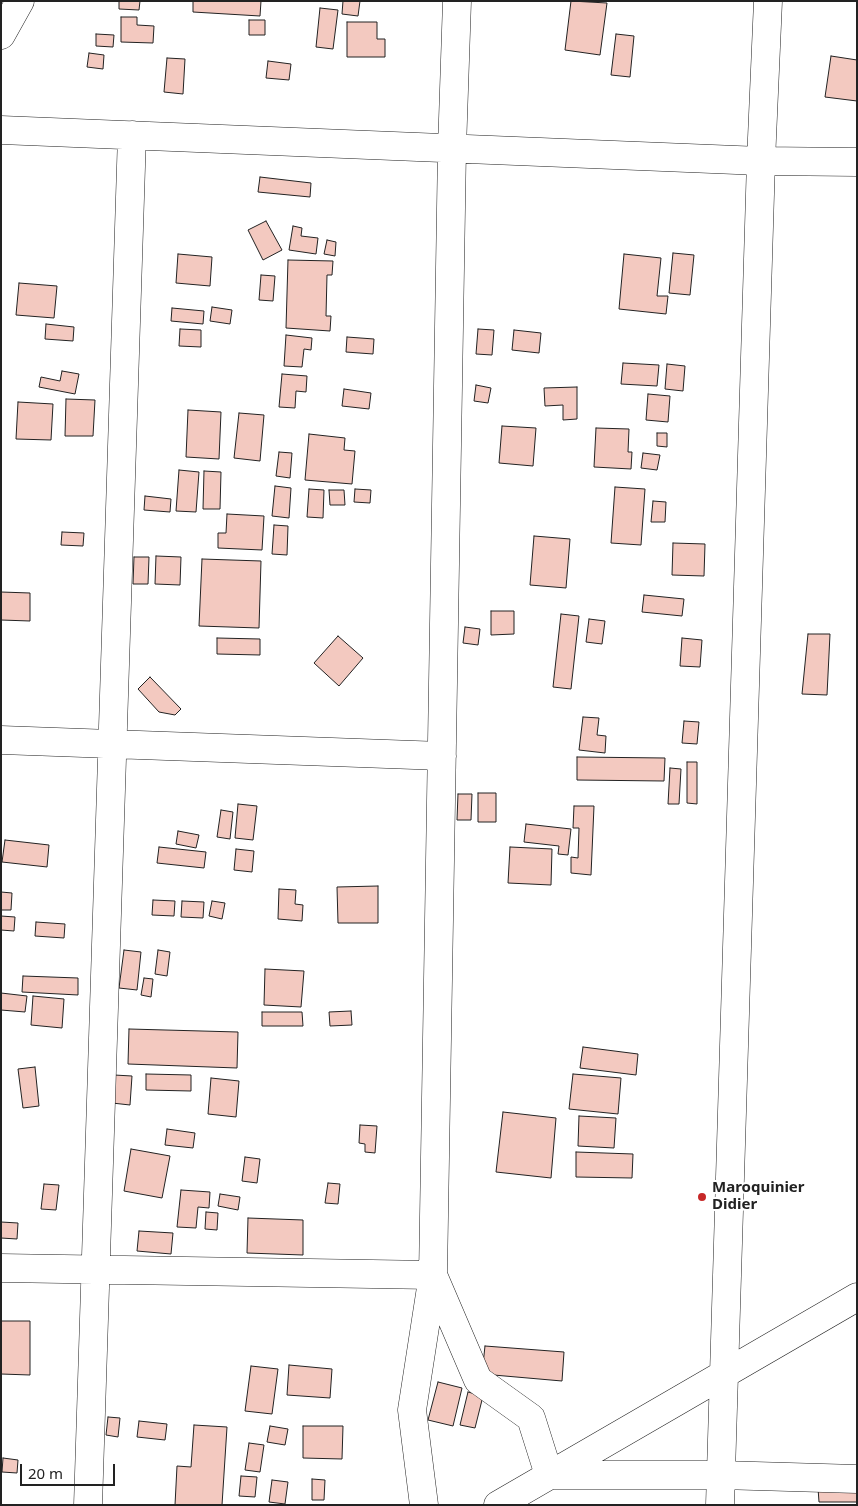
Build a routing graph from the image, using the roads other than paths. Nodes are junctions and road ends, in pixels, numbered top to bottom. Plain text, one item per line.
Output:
1 (20, 1) edge
2 (457, 1) edge
3 (768, 1) edge
4 (1, 36) edge
5 (1, 130) edge
6 (132, 136) junction
7 (452, 149) junction
8 (761, 161) junction
9 (857, 162) edge
10 (1, 740) edge
11 (112, 744) junction
12 (442, 756) junction
13 (1, 1268) edge
14 (96, 1269) junction
15 (433, 1274) junction
16 (857, 1297) edge
17 (726, 1372) junction
18 (549, 1475) junction
19 (721, 1476) junction
20 (857, 1479) edge
21 (88, 1505) edge
22 (424, 1505) edge
23 (498, 1505) edge
24 (720, 1505) edge

1 - 4 street
2 - 7 street
3 - 8 street
5 - 6 street
6 - 7 street
6 - 11 street
7 - 8 street
7 - 12 street
8 - 9 street
8 - 17 street
10 - 11 street
11 - 12 street
11 - 14 street
12 - 15 street
13 - 14 street
14 - 15 street
14 - 21 street
15 - 18 street
15 - 22 street
16 - 17 street
17 - 18 street
17 - 19 street
18 - 19 street
18 - 23 street
19 - 20 street
19 - 24 street

